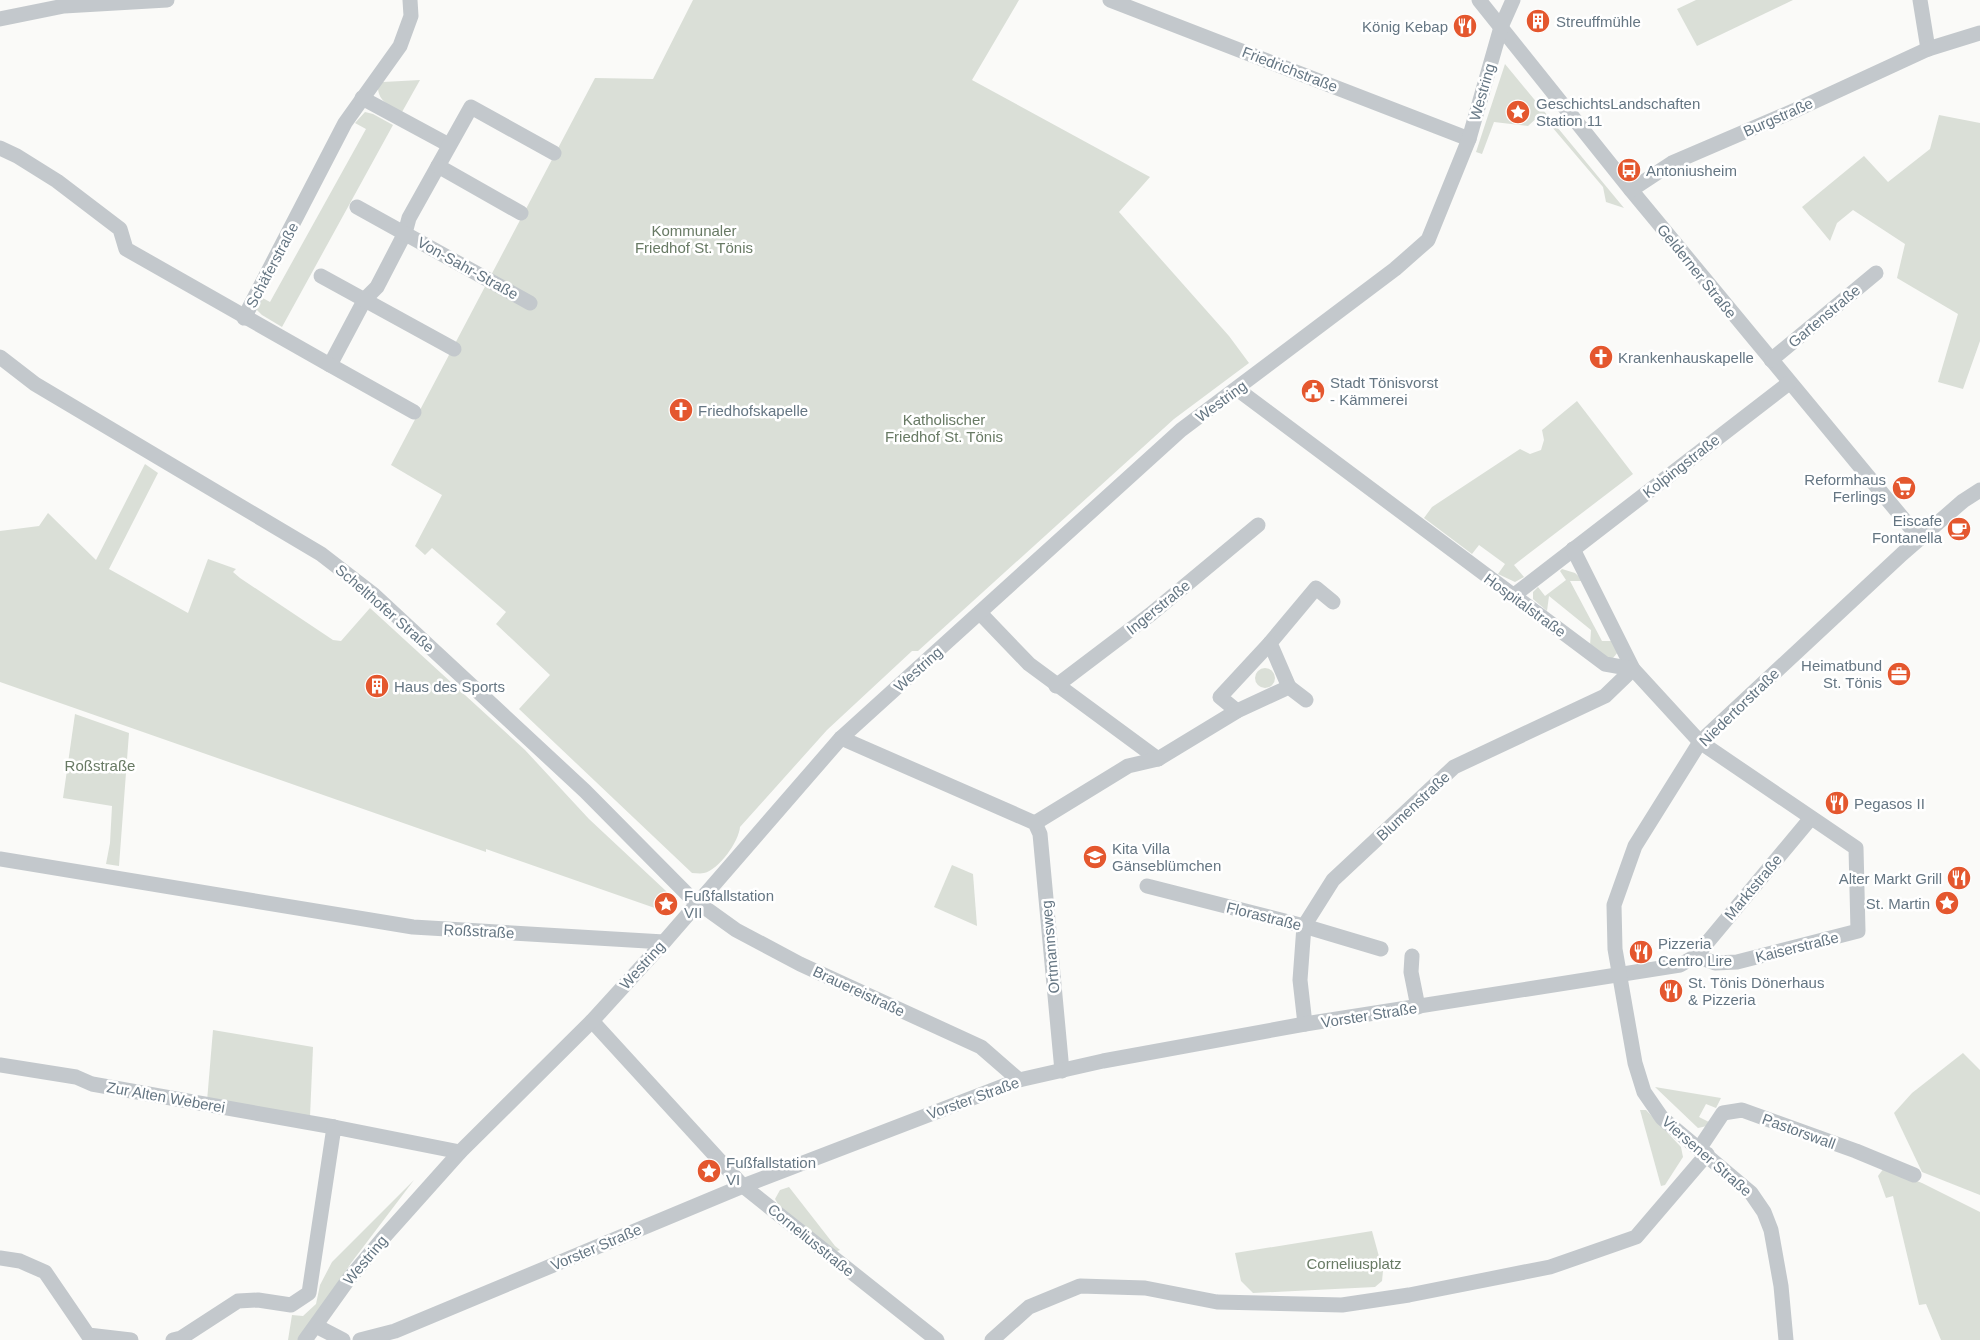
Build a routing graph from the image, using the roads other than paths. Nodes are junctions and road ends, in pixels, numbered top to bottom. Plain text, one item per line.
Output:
1 (167, 0) edge
2 (410, 0) edge
3 (1110, 0) edge
4 (1479, 0) edge
5 (1513, 0) edge
6 (1920, 0) edge
7 (0, 19) edge
8 (1501, 27) junction
9 (1980, 33) edge
10 (1928, 49) junction
11 (362, 98) junction
12 (1469, 139) junction
13 (449, 145) junction
14 (0, 148) edge
15 (554, 153) dead end
16 (438, 166) junction
17 (1631, 190) junction
18 (357, 207) dead end
19 (521, 213) dead end
20 (405, 234) junction
21 (1876, 273) dead end
22 (320, 276) dead end
23 (365, 299) junction
24 (530, 303) dead end
25 (244, 318) junction
26 (454, 349) dead end
27 (0, 357) edge
28 (1771, 360) junction
29 (330, 365) junction
30 (1789, 383) junction
31 (1237, 389) junction
32 (414, 412) dead end
33 (1980, 490) edge
34 (1258, 525) dead end
35 (1920, 539) junction
36 (1573, 549) junction
37 (1513, 596) junction
38 (1333, 602) dead end
39 (980, 613) junction
40 (1270, 644) junction
41 (1633, 669) junction
42 (1056, 686) junction
43 (1289, 686) junction
44 (1306, 700) dead end
45 (1237, 711) junction
46 (841, 738) junction
47 (1700, 742) junction
48 (1158, 760) junction
49 (1810, 818) junction
50 (1035, 823) junction
51 (0, 859) edge
52 (1147, 886) dead end
53 (699, 903) junction
54 (1304, 926) junction
55 (664, 942) junction
56 (1381, 949) dead end
57 (1412, 956) dead end
58 (1696, 956) junction
59 (1620, 974) junction
60 (1418, 1007) junction
61 (592, 1021) junction
62 (1305, 1024) junction
63 (0, 1065) edge
64 (1062, 1071) junction
65 (1019, 1080) junction
66 (334, 1127) junction
67 (1703, 1151) junction
68 (460, 1152) junction
69 (1914, 1175) dead end
70 (743, 1186) junction
71 (0, 1258) edge
72 (316, 1326) junction
73 (131, 1340) edge
74 (174, 1340) edge
75 (305, 1340) edge
76 (343, 1340) edge
77 (360, 1340) edge
78 (937, 1340) edge
79 (992, 1340) edge
80 (1786, 1340) edge

1 - 7 street
2 - 11 street, Schäferstraße
3 - 12 street, Friedrichstraße
4 - 8 street, Gelderner Straße
5 - 8 street, Westring
6 - 10 street
8 - 12 street, Westring
8 - 17 street, Gelderner Straße
9 - 10 street, Burgstraße
10 - 17 street, Burgstraße
11 - 13 street
11 - 25 street, Schäferstraße
12 - 31 street, Westring
13 - 15 street, Von-Sahr-Straße
13 - 16 street, Von-Sahr-Straße
14 - 25 street, Schäferstraße
16 - 19 street
16 - 20 street, Von-Sahr-Straße
17 - 28 street, Gelderner Straße
18 - 20 street, Von-Sahr-Straße
20 - 23 street, Von-Sahr-Straße
20 - 24 street, Von-Sahr-Straße
21 - 28 street, Gartenstraße
22 - 23 street
23 - 26 street
23 - 29 street, Von-Sahr-Straße
25 - 29 street
27 - 53 street, Schelthofer Straße
28 - 30 street, Gelderner Straße
29 - 32 street
30 - 35 street, Gelderner Straße
30 - 36 street, Kolpingstraße
31 - 37 street, Hospitalstraße
31 - 39 street, Westring
33 - 35 street, Niedertorstraße
34 - 42 street, Ingerstraße
35 - 47 street, Niedertorstraße
36 - 37 street, Kolpingstraße
36 - 41 street
37 - 41 street, Hospitalstraße
38 - 40 street
39 - 42 street
39 - 46 street, Westring
40 - 43 street
40 - 45 street
41 - 47 street
41 - 54 street, Blumenstraße
42 - 48 street
43 - 44 street
43 - 45 street
45 - 48 street
46 - 50 street
46 - 53 street, Westring
47 - 49 street
47 - 59 street, Niedertorstraße
48 - 50 street
49 - 58 street, Marktstraße
49 - 58 street, Kaiserstraße
50 - 64 street, Ortmannsweg
51 - 55 street, Roßstraße
52 - 54 street, Florastraße
53 - 55 street, Westring
53 - 65 street, Brauereistraße
54 - 56 street, Florastraße
54 - 62 street, Blumenstraße
55 - 61 street, Westring
57 - 60 street
58 - 59 street
59 - 60 street, Vorster Straße
59 - 67 street, Viersener Straße
60 - 62 street, Vorster Straße
61 - 68 street, Westring
61 - 70 street, Corneliusstraße
62 - 64 street, Vorster Straße
63 - 66 street, Zur Alten Weberei
64 - 65 street, Vorster Straße
65 - 70 street, Vorster Straße
66 - 68 street, Zur Alten Weberei
66 - 74 street
67 - 69 street, Pastorswall
67 - 79 street
67 - 80 street, Viersener Straße
68 - 72 street, Westring
70 - 77 street, Vorster Straße
70 - 78 street, Corneliusstraße
71 - 73 street
72 - 75 street
72 - 76 street

